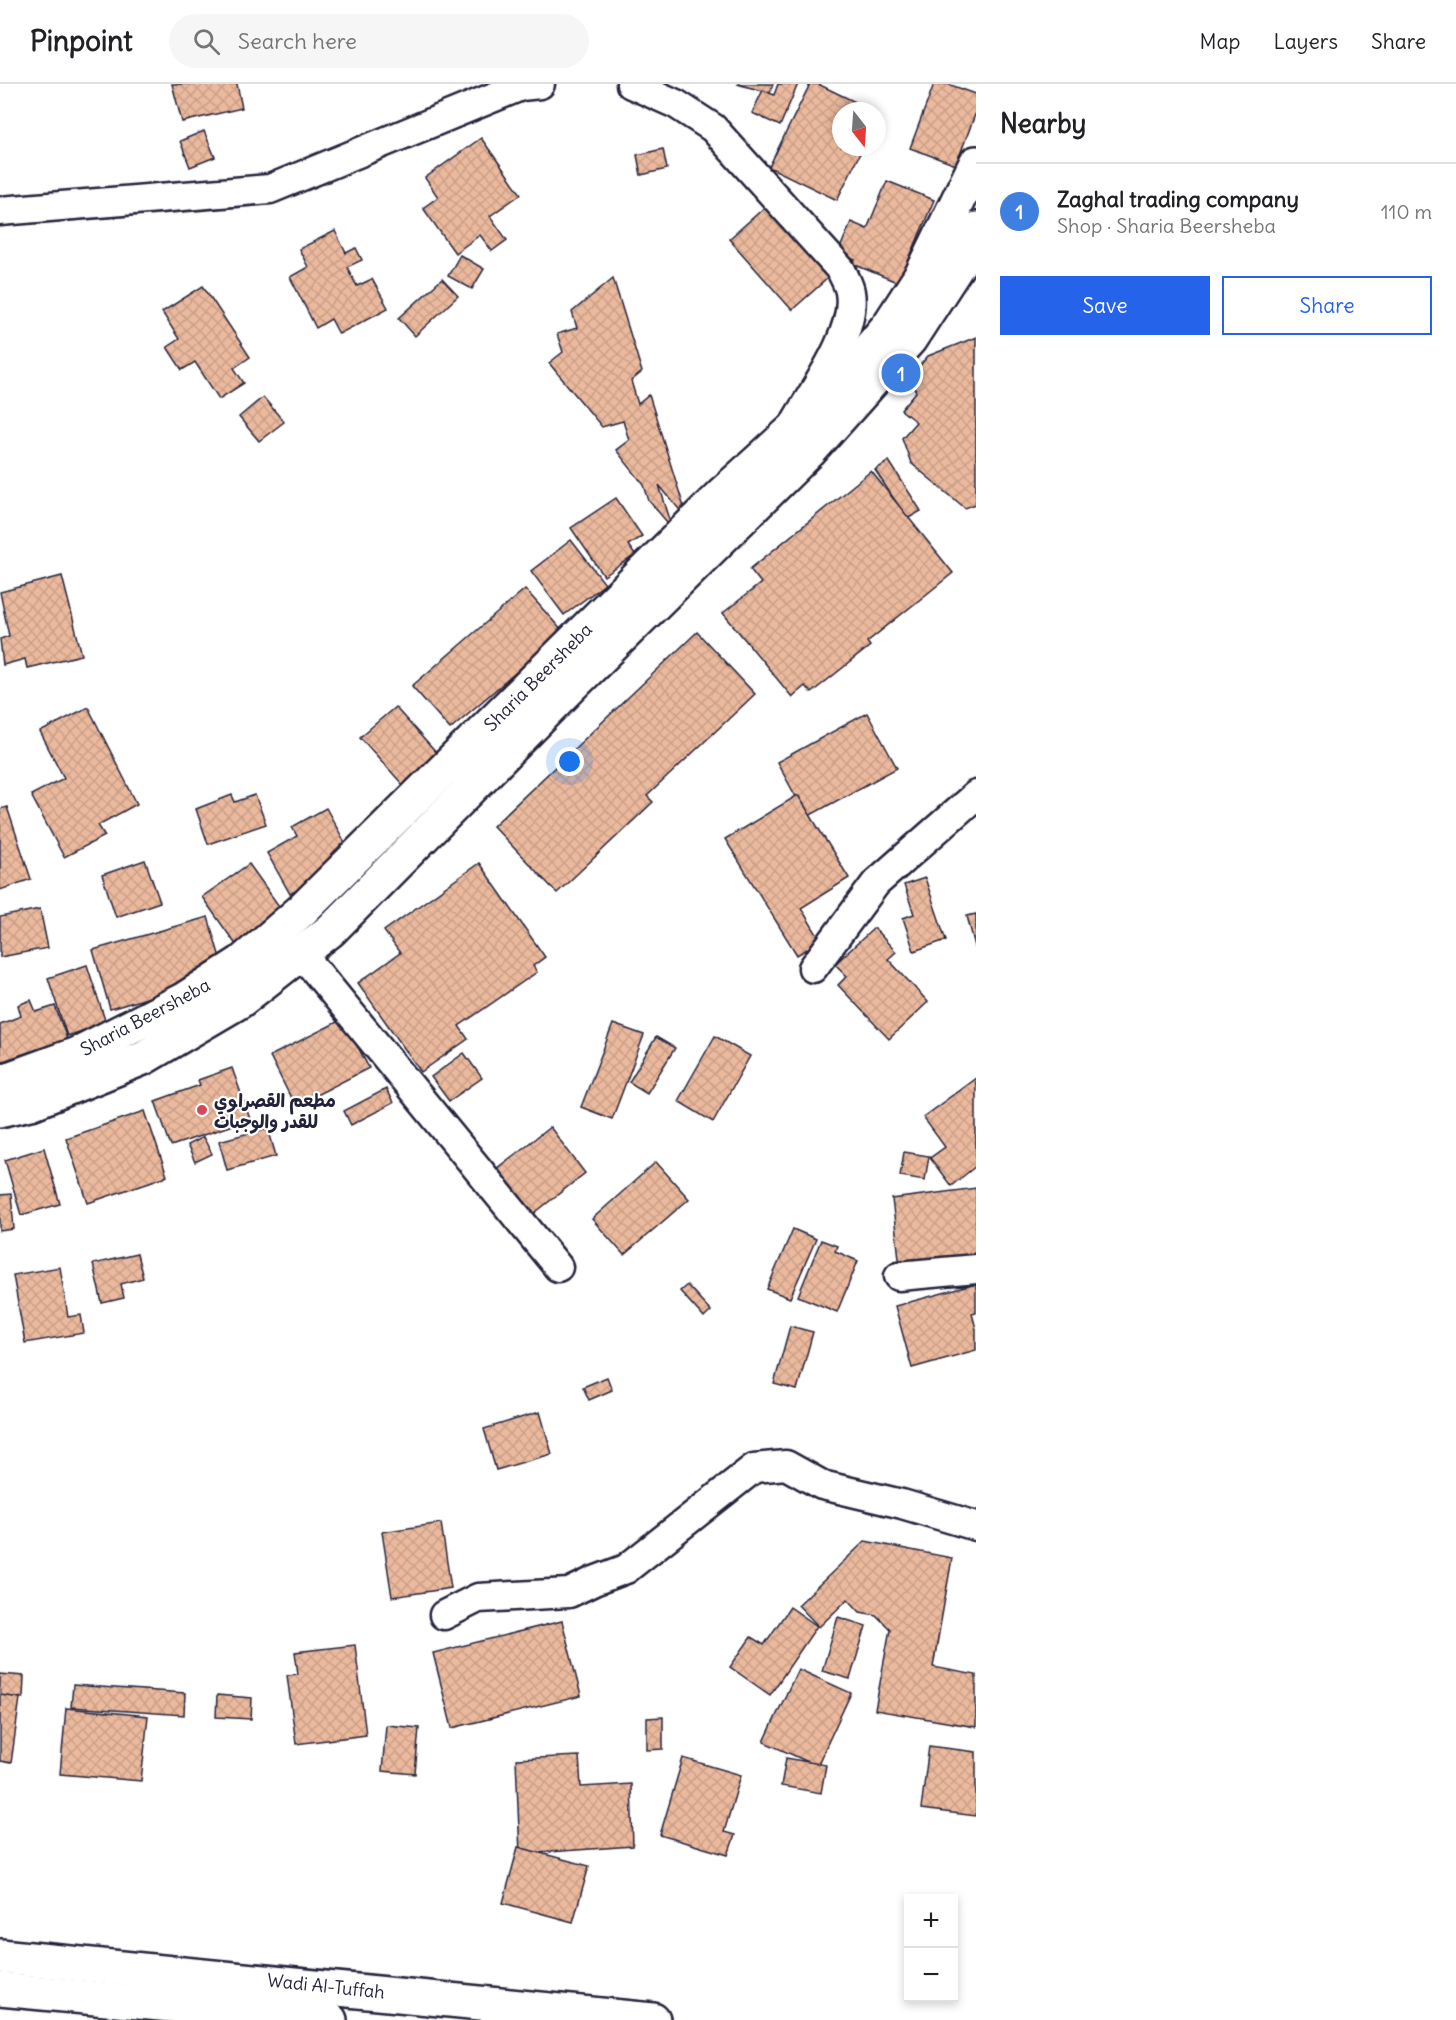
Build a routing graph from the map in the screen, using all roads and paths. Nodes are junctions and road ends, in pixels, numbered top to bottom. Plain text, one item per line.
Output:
1 (540, 84) edge
2 (631, 84) edge
3 (976, 164) edge
4 (0, 211) edge
5 (976, 229) edge
6 (790, 432) junction
7 (976, 795) edge
8 (301, 953) junction
9 (813, 969) dead end
10 (0, 1082) edge
11 (0, 1110) edge
12 (558, 1267) dead end
13 (976, 1269) edge
14 (899, 1276) dead end
15 (976, 1526) edge
16 (444, 1615) dead end
17 (0, 1956) edge
18 (0, 1989) edge
19 (330, 2020) edge
20 (652, 2020) edge

1 - 4 street
2 - 6 street
3 - 6 street, Sharia Beersheba
5 - 8 street, Sharia Beersheba
6 - 10 street, Sharia Beersheba
7 - 9 street
8 - 11 street, Sharia Beersheba
8 - 12 street
13 - 14 street
15 - 16 street
17 - 20 street, Wadi Al-Tuffah
18 - 19 street, Wadi Al-Tuffah

